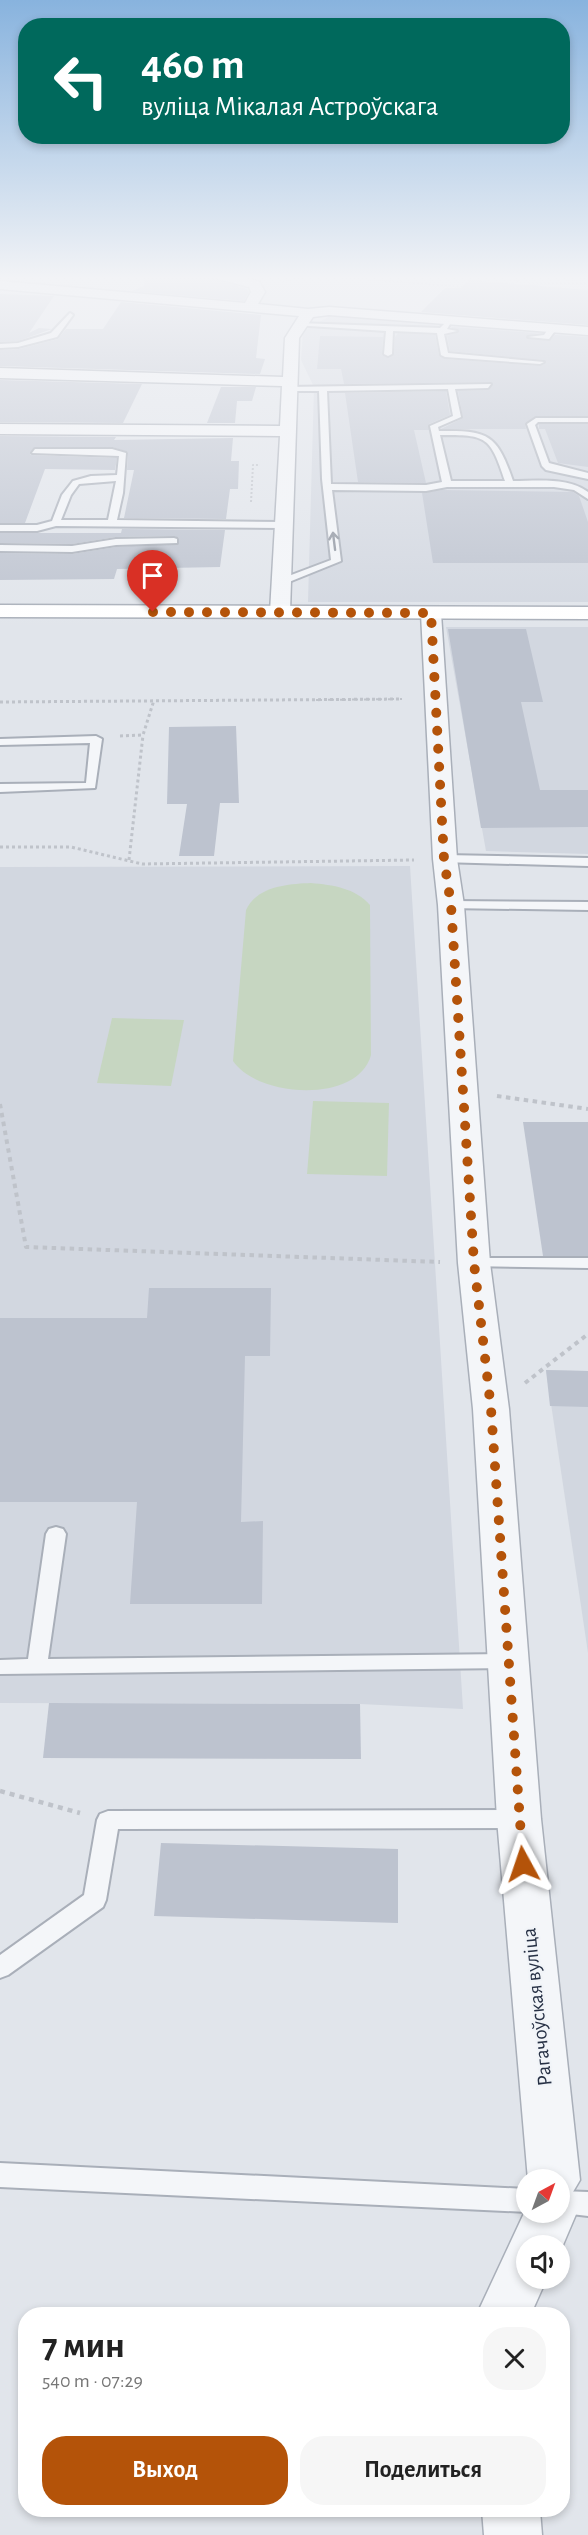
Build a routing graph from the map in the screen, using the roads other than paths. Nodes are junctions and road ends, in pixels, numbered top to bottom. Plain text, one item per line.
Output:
1 (289, 394) edge
2 (323, 394) edge
3 (452, 394) edge
4 (588, 420) edge
5 (0, 429) edge
6 (288, 431) junction
7 (435, 434) junction
8 (35, 451) dead end
9 (588, 476) edge
10 (121, 478) junction
11 (447, 484) junction
12 (510, 484) junction
13 (327, 487) junction
14 (588, 496) edge
15 (56, 523) junction
16 (112, 523) junction
17 (281, 525) junction
18 (0, 528) edge
19 (174, 541) dead end
20 (0, 548) edge
21 (281, 582) junction
22 (0, 611) edge
23 (280, 612) junction
24 (431, 613) junction
25 (588, 613) edge
26 (0, 742) edge
27 (0, 788) edge
28 (444, 859) junction
29 (588, 862) edge
30 (451, 905) junction
31 (588, 906) edge
32 (474, 1263) junction
33 (588, 1263) edge
34 (56, 1534) dead end
35 (508, 1661) junction
36 (37, 1666) junction
37 (0, 1667) edge
38 (519, 1819) junction
39 (0, 1968) edge
40 (553, 2169) edge
41 (0, 2175) edge
42 (516, 2201) edge
43 (570, 2203) edge
44 (588, 2204) edge
45 (516, 2288) edge
46 (507, 2307) edge
47 (512, 2517) edge
48 (513, 2535) edge

1 - 6 street
2 - 13 lane
3 - 7 lane
4 - 9 lane
5 - 6 street
6 - 17 street
7 - 11 lane
7 - 12 lane
8 - 10 lane
10 - 15 lane
10 - 16 lane
11 - 12 lane
11 - 13 lane
12 - 14 lane
21 -> 13 lane
15 - 16 lane
15 - 18 lane
16 - 17 lane
17 - 21 street
19 - 20 lane
21 - 23 street
22 - 23 main road
23 - 24 main road
24 - 25 main road
24 - 28 street, Рагачоўская вуліца
26 - 27 lane
28 - 29 lane
28 - 30 street, Рагачоўская вуліца
30 - 31 lane
30 - 32 street, Рагачоўская вуліца
32 - 33 lane
32 - 35 street, Рагачоўская вуліца
34 - 36 lane
35 - 36 lane
35 - 38 street, Рагачоўская вуліца
36 - 37 lane
38 - 39 lane
38 - 40 street, Рагачоўская вуліца
41 - 42 lane
43 - 44 lane
45 - 46 street
47 - 48 street

